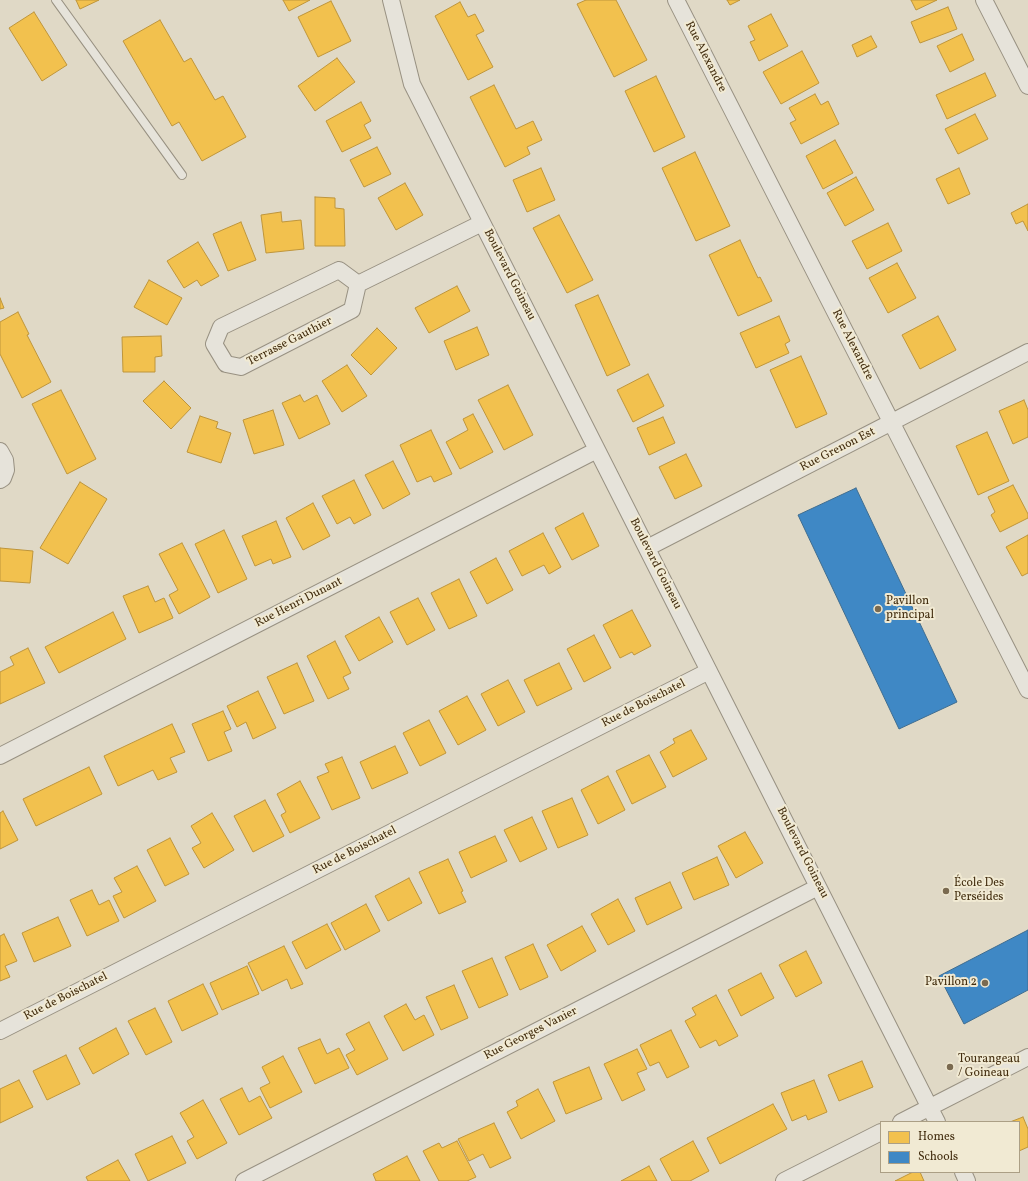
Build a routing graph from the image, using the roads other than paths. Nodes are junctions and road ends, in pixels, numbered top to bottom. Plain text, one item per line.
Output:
1 (56, 0) edge
2 (391, 0) edge
3 (676, 0) edge
4 (984, 0) edge
5 (1028, 86) edge
6 (182, 175) dead end
7 (482, 223) junction
8 (358, 284) junction
9 (1028, 352) edge
10 (891, 422) junction
11 (597, 450) junction
12 (0, 451) edge
13 (0, 480) edge
14 (647, 548) junction
15 (709, 671) junction
16 (1028, 690) edge
17 (0, 756) edge
18 (818, 886) junction
19 (0, 1031) edge
20 (1028, 1057) edge
21 (930, 1107) junction
22 (902, 1121) edge
23 (937, 1121) edge
24 (880, 1133) edge
25 (244, 1181) edge
26 (784, 1181) edge

1 - 6 lane
2 - 7 street, Boulevard Goineau
3 - 10 street, Rue Alexandre
4 - 5 street
7 - 8 street
7 - 11 street, Boulevard Goineau
8 - 8 street, Terrasse Gauthier
9 - 10 street, Rue Grenon Est
10 - 14 street, Rue Grenon Est
10 - 16 street, Rue Alexandre
11 - 14 street, Boulevard Goineau
11 - 17 street, Rue Henri Dunant
12 - 13 street
14 - 15 street, Boulevard Goineau
15 - 18 street, Boulevard Goineau
15 - 19 street, Rue de Boischatel
18 - 21 street, Boulevard Goineau
18 - 25 street, Rue Georges Vanier
20 - 21 street
21 - 22 street
21 - 23 street, Boulevard Goineau
24 - 26 street

